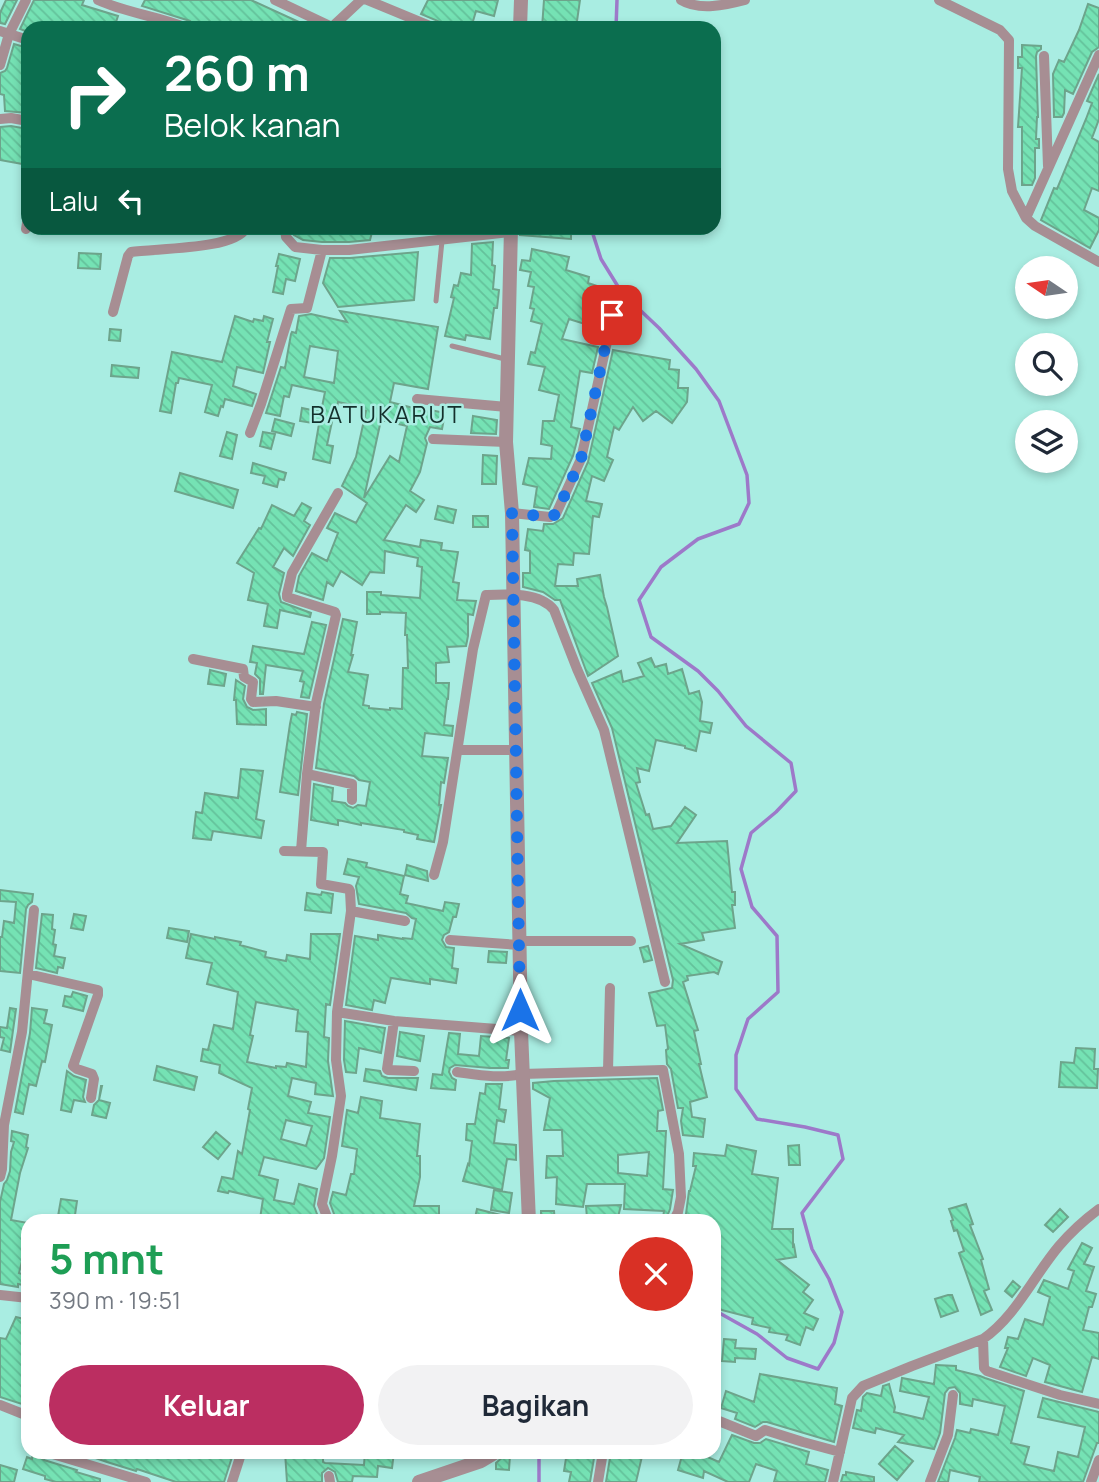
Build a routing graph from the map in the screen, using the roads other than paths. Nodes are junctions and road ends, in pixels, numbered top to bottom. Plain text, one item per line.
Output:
1 (26, 0) edge
2 (98, 0) edge
3 (275, 0) edge
4 (360, 0) edge
5 (367, 0) edge
6 (521, 0) edge
7 (681, 0) edge
8 (745, 0) edge
9 (939, 0) edge
10 (384, 4) edge
11 (171, 21) edge
12 (319, 21) edge
13 (338, 21) edge
14 (420, 21) edge
15 (520, 21) edge
16 (4, 33) edge
17 (21, 38) edge
18 (1099, 55) edge
19 (1044, 56) dead end
20 (0, 65) edge
21 (0, 119) edge
22 (21, 120) edge
23 (1048, 169) junction
24 (1026, 218) junction
25 (240, 235) edge
26 (286, 235) edge
27 (479, 235) edge
28 (510, 235) edge
29 (442, 241) junction
30 (321, 250) junction
31 (1099, 262) edge
32 (436, 301) dead end
33 (113, 312) dead end
34 (612, 315) dead end
35 (452, 346) dead end
36 (508, 360) junction
37 (417, 399) dead end
38 (507, 407) junction
39 (250, 433) dead end
40 (433, 439) dead end
41 (506, 442) junction
42 (338, 493) dead end
43 (512, 513) junction
44 (512, 594) junction
45 (192, 659) dead end
46 (316, 706) junction
47 (457, 750) junction
48 (516, 750) junction
49 (307, 774) junction
50 (352, 800) dead end
51 (284, 851) dead end
52 (301, 851) junction
53 (434, 874) dead end
54 (34, 910) dead end
55 (351, 911) junction
56 (405, 921) dead end
57 (450, 940) dead end
58 (631, 941) dead end
59 (520, 943) junction
60 (28, 974) junction
61 (666, 982) dead end
62 (610, 988) dead end
63 (337, 1012) junction
64 (394, 1021) junction
65 (521, 1031) junction
66 (414, 1071) dead end
67 (608, 1071) junction
68 (457, 1072) dead end
69 (522, 1074) junction
70 (91, 1098) dead end
71 (0, 1177) edge
72 (1099, 1209) edge
73 (326, 1214) edge
74 (529, 1214) edge
75 (677, 1214) edge
76 (0, 1294) edge
77 (21, 1297) edge
78 (983, 1339) junction
79 (953, 1395) dead end
80 (1099, 1404) edge
81 (0, 1405) edge
82 (21, 1413) edge
83 (721, 1422) edge
84 (840, 1452) junction
85 (70, 1459) edge
86 (238, 1459) edge
87 (484, 1459) edge
88 (602, 1459) edge
89 (1099, 1460) edge
90 (146, 1482) edge
91 (232, 1482) edge
92 (419, 1482) edge
93 (598, 1482) edge
94 (833, 1482) edge
95 (930, 1482) edge
96 (1091, 1482) edge

1 - 16 street
2 - 11 street
3 - 12 street
4 - 13 street
5 - 10 street
6 - 15 street
7 - 8 street
9 - 24 street
10 - 14 street
16 - 17 street
16 - 20 street
18 - 23 street
19 - 23 street
21 - 22 street
23 - 24 street
24 - 31 street
25 - 33 street
26 - 30 street
27 - 29 street
28 - 36 street
29 - 30 street
29 - 32 lane
30 - 39 street
34 - 43 street
35 - 36 lane
36 - 38 street
37 - 38 street
38 - 41 street
40 - 41 street
41 - 43 street
42 - 46 street
43 - 44 street
44 - 47 street
44 - 48 street
44 - 61 street
45 - 46 street
46 - 49 street
47 - 48 street
47 - 53 street
48 - 59 street
49 - 50 street
49 - 52 street
51 - 52 street
52 - 55 street
54 - 60 street
55 - 56 street
55 - 63 street
57 - 59 street
58 - 59 street
59 - 65 street
60 - 70 street
60 - 71 street
62 - 67 street
63 - 64 street
63 - 73 street
64 - 65 street
64 - 66 street
65 - 69 street
67 - 69 street
67 - 75 street
68 - 69 street
69 - 74 street
72 - 78 street
76 - 77 street
78 - 80 street
78 - 84 street
79 - 95 street
81 - 82 street
83 - 84 street
84 - 94 street
85 - 90 street
86 - 91 street
87 - 92 street
88 - 93 street
89 - 96 street

